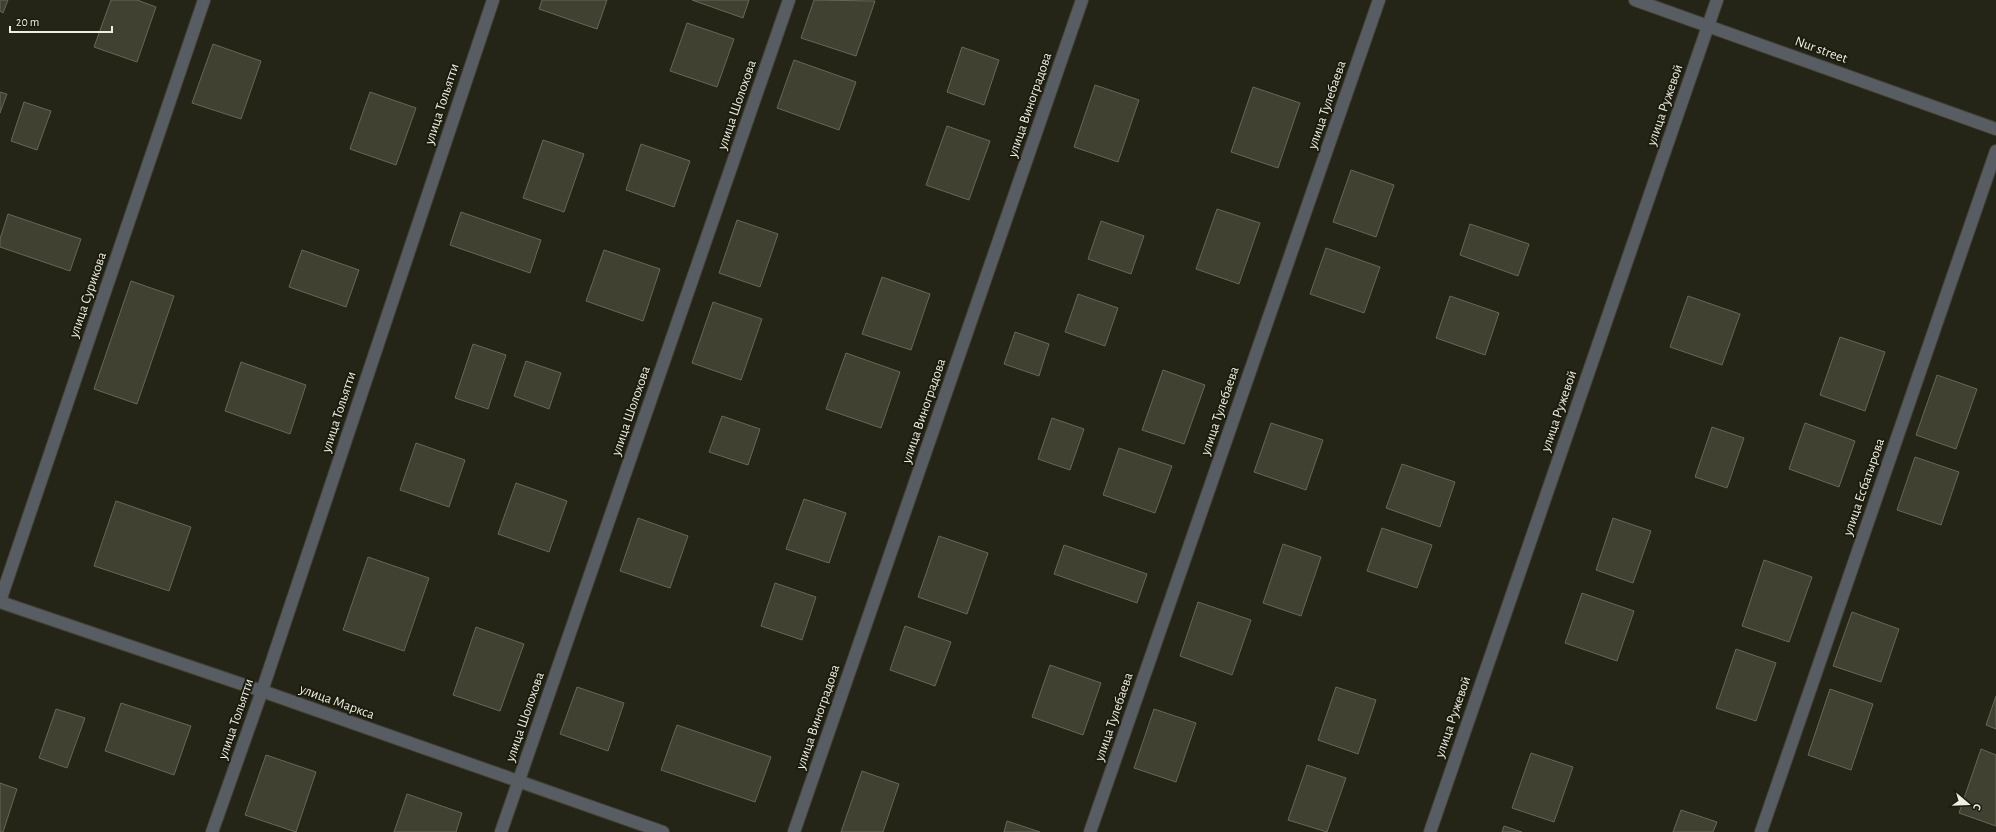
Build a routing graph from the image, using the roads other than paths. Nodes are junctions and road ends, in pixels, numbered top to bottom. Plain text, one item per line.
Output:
1 (204, 0) edge
2 (493, 0) edge
3 (789, 0) edge
4 (1082, 0) edge
5 (1379, 0) edge
6 (1636, 0) edge
7 (1718, 0) edge
8 (1708, 26) junction
9 (1996, 128) edge
10 (1996, 151) edge
11 (0, 601) edge
12 (262, 691) junction
13 (519, 782) junction
14 (212, 832) edge
15 (501, 832) edge
16 (663, 832) edge
17 (794, 832) edge
18 (1090, 832) edge
19 (1430, 832) edge
20 (1761, 832) edge

1 - 11 street, улица Сурикова
2 - 12 street, улица Тольятти
3 - 13 street, улица Шолохова
4 - 17 street, улица Виноградова
5 - 18 street, улица Тулебаева
6 - 8 street, Nur street
7 - 8 street, улица Ружевой
8 - 9 street, Nur street
8 - 19 street, улица Ружевой
10 - 20 street, улица Есбатырова
11 - 12 street, улица Маркса
12 - 13 street, улица Маркса
12 - 14 street, улица Тольятти
13 - 15 street, улица Шолохова
13 - 16 street, улица Маркса

